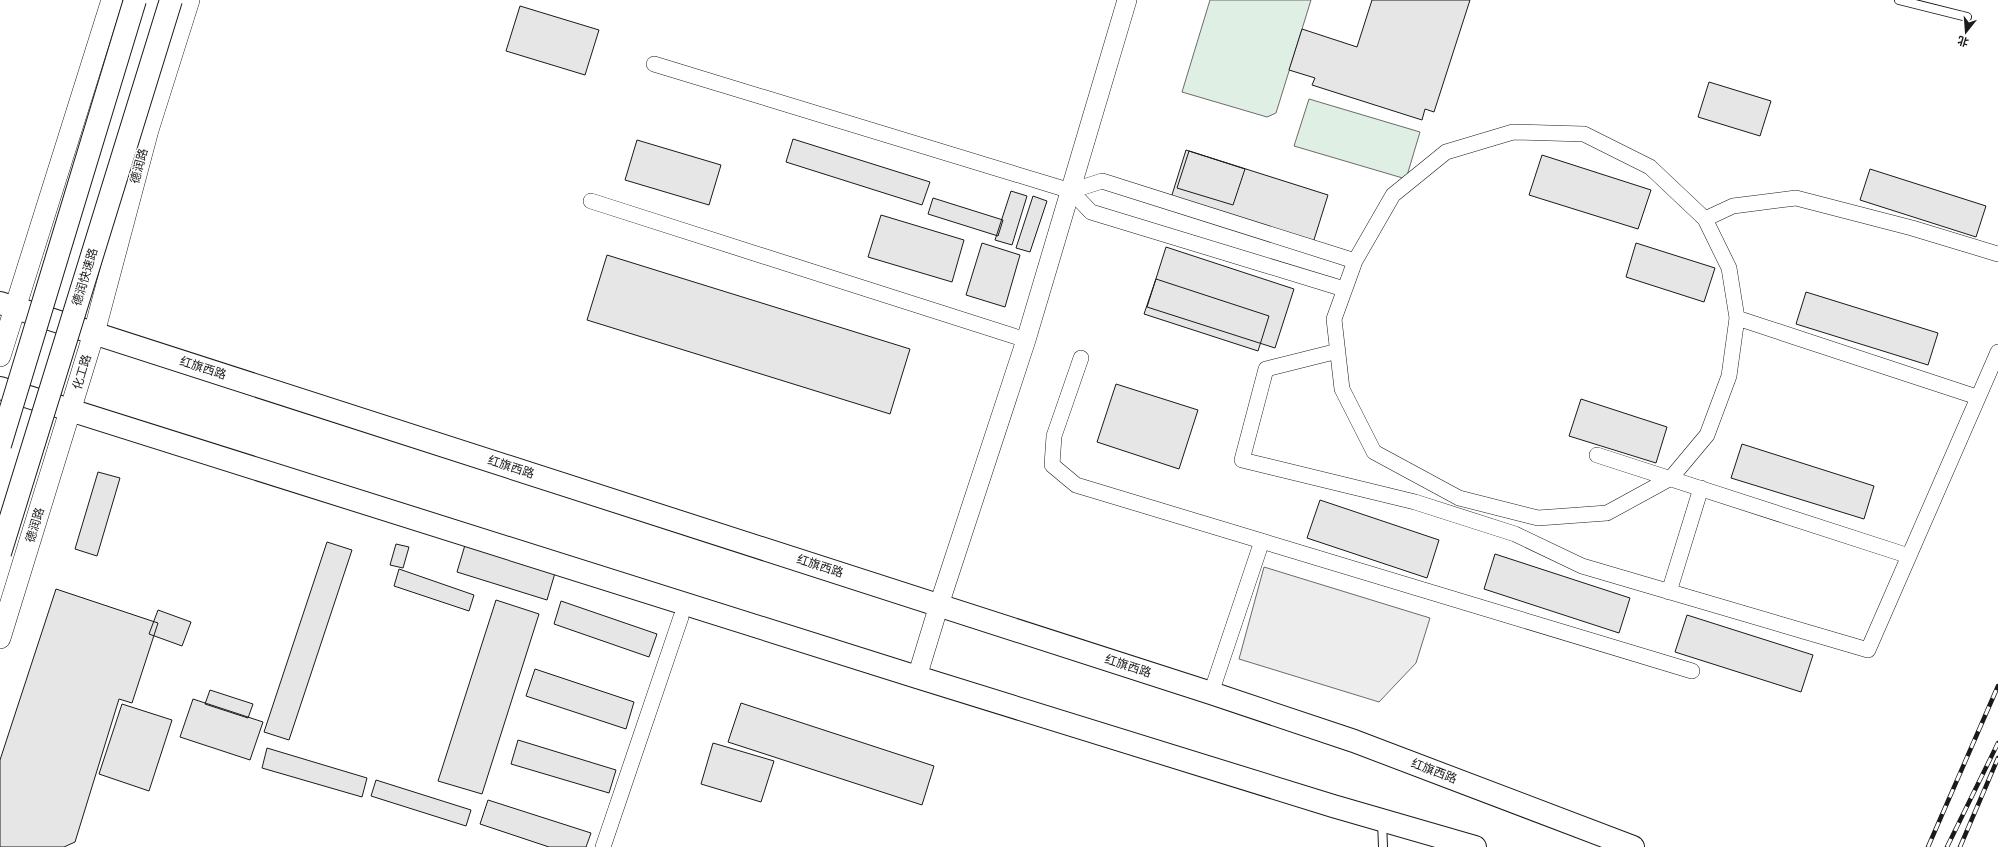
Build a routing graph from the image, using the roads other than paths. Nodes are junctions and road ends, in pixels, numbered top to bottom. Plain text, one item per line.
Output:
1 (112, 0) edge
2 (135, 0) edge
3 (171, 0) edge
4 (189, 0) edge
5 (1127, 0) edge
6 (1899, 0) edge
7 (1967, 17) dead end
8 (654, 64) dead end
9 (1071, 191) junction
10 (592, 201) dead end
11 (1706, 219) junction
12 (1998, 254) edge
13 (1355, 261) junction
14 (1344, 289) junction
15 (8, 305) edge
16 (1737, 318) junction
17 (94, 333) junction
18 (1026, 340) junction
19 (1338, 351) junction
20 (1998, 352) edge
21 (0, 356) edge
22 (1081, 358) dead end
23 (0, 388) edge
24 (1977, 397) junction
25 (70, 411) junction
26 (0, 444) edge
27 (1597, 455) dead end
28 (1671, 478) junction
29 (1701, 488) junction
30 (1459, 498) junction
31 (1455, 516) junction
32 (1262, 541) junction
33 (0, 553) edge
34 (1909, 556) junction
35 (1669, 592) junction
36 (939, 604) junction
37 (681, 617) dead end
38 (0, 638) edge
39 (1692, 671) dead end
40 (917, 677) junction
41 (1211, 693) junction
42 (1382, 820) junction
43 (603, 847) edge
44 (1383, 847) edge
45 (1475, 847) edge
46 (1633, 847) edge

1 - 15 main road
2 - 26 main road, bridge
3 - 33 main road, 德润快速路, bridge
4 - 17 main road, 德润路
5 - 9 street
6 - 7 lane
8 - 9 street
9 - 13 street
9 - 14 street
9 - 18 street
10 - 18 street
11 - 12 street
11 - 13 street
11 - 16 street
13 - 14 street
14 - 19 street
15 - 17 main road, 红旗西路
15 - 21 main road
16 - 24 street
16 - 28 street
17 - 25 main road, 化工路
17 - 36 main road, 红旗西路
18 - 36 street
19 - 30 street
19 - 31 street
20 - 24 street
22 - 32 street
23 - 25 main road
24 - 34 street
25 - 38 main road, 德润路
25 - 40 main road
27 - 28 street
28 - 29 street
28 - 30 street
29 - 34 street
29 - 35 street
30 - 31 street
31 - 35 street
32 - 39 street
32 - 41 street
34 - 35 street
36 - 40 street
36 - 41 main road, 红旗西路
37 - 43 street
40 - 42 main road
41 - 46 main road, 红旗西路
42 - 44 lane
42 - 45 main road

